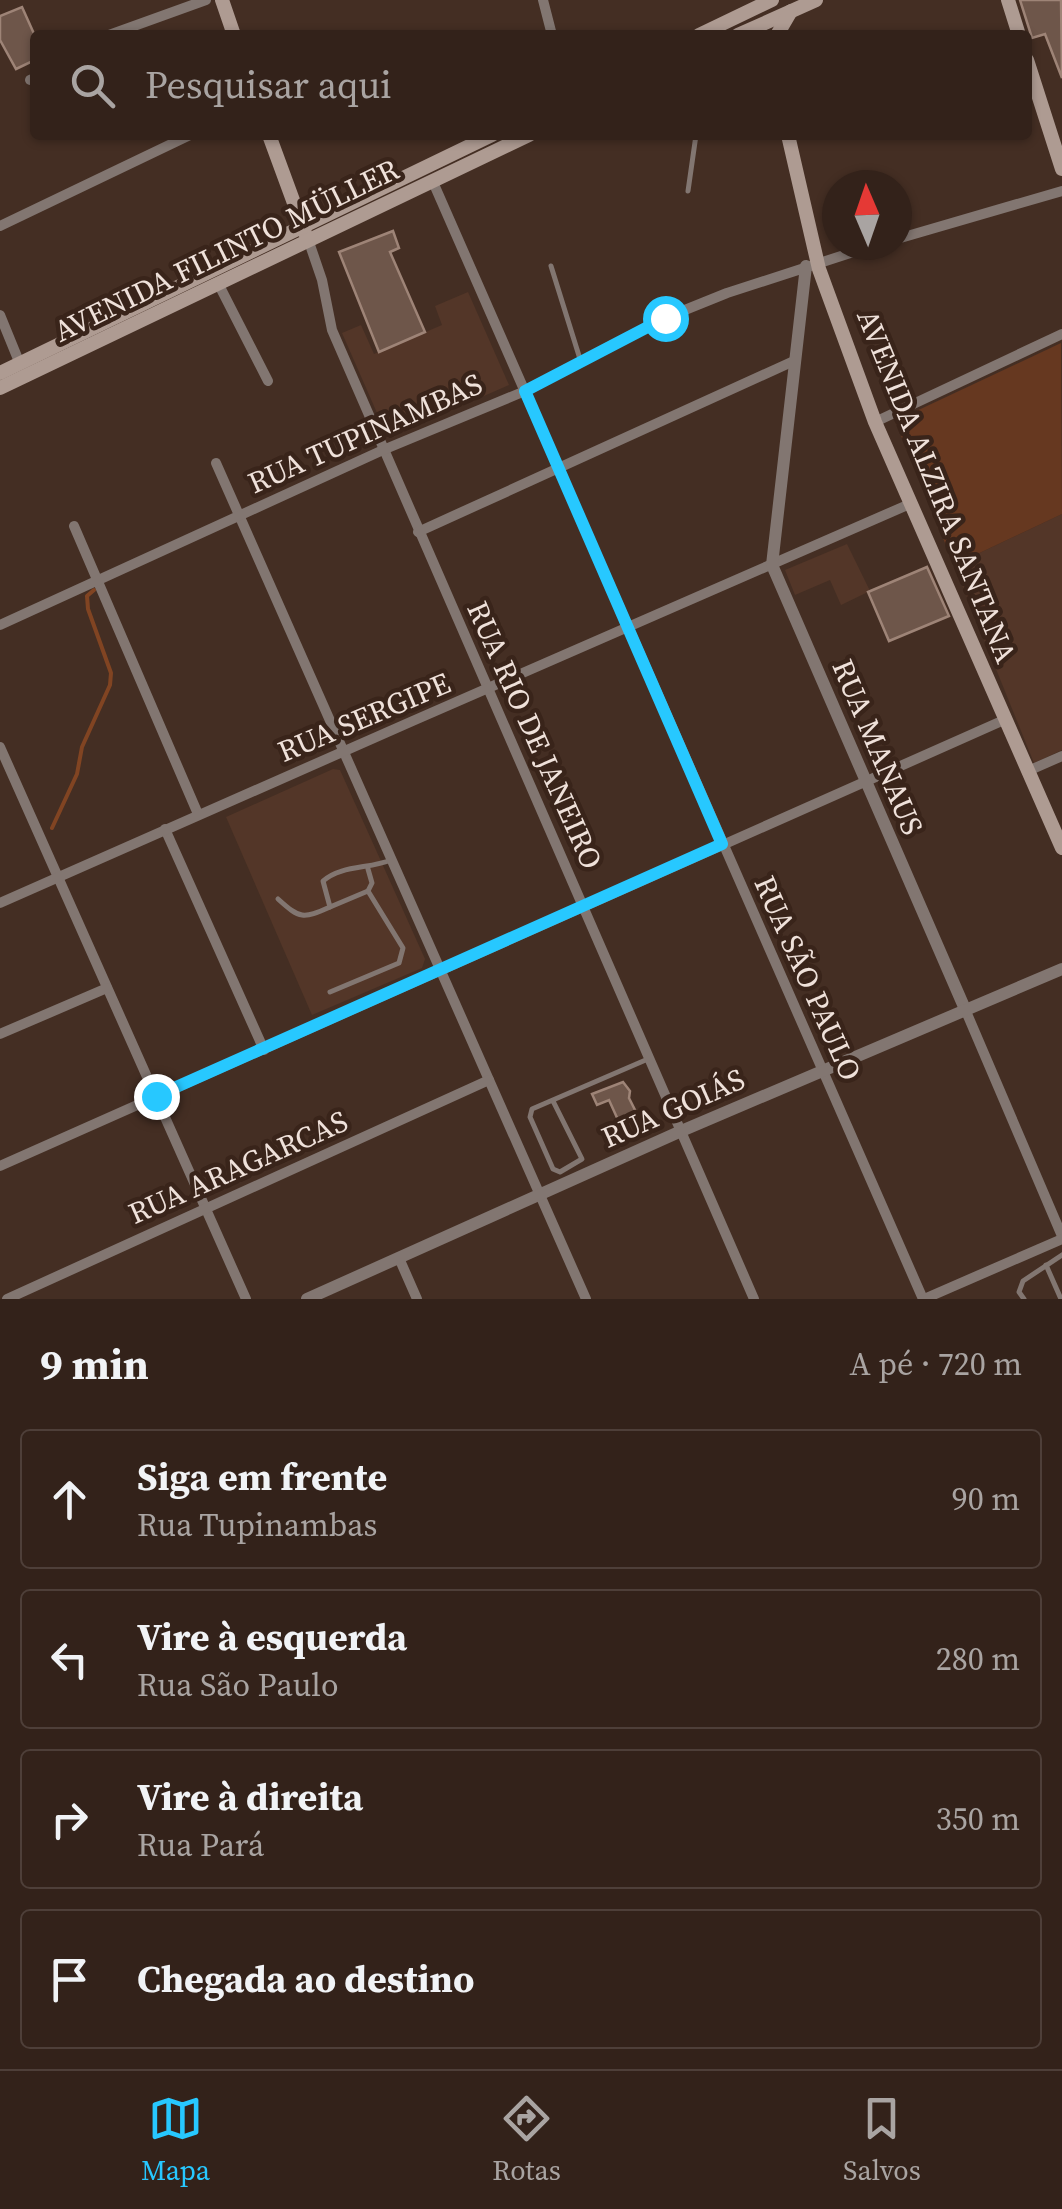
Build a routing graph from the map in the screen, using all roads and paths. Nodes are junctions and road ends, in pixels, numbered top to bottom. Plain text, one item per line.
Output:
1 (206, 0) edge
2 (222, 0) edge
3 (543, 0) edge
4 (772, 0) edge
5 (816, 0) edge
6 (1008, 0) edge
7 (797, 5) edge
8 (122, 30) edge
9 (232, 30) edge
10 (551, 30) edge
11 (709, 30) edge
12 (748, 30) edge
13 (780, 30) edge
14 (1017, 30) edge
15 (1032, 76) edge
16 (180, 140) edge
17 (271, 140) edge
18 (483, 140) edge
19 (519, 140) edge
20 (697, 140) edge
21 (789, 140) edge
22 (1062, 169) edge
23 (433, 182) junction
24 (1062, 191) edge
25 (688, 192) dead end
26 (0, 226) edge
27 (306, 235) junction
28 (912, 235) edge
29 (825, 260) edge
30 (812, 264) junction
31 (551, 266) dead end
32 (219, 284) junction
33 (0, 315) edge
34 (1062, 334) edge
35 (796, 360) junction
36 (581, 362) junction
37 (20, 364) junction
38 (0, 373) edge
39 (268, 381) dead end
40 (0, 388) edge
41 (525, 391) junction
42 (875, 422) junction
43 (383, 450) junction
44 (216, 463) dead end
45 (558, 470) junction
46 (912, 503) junction
47 (240, 516) junction
48 (74, 526) dead end
49 (418, 532) junction
50 (772, 565) junction
51 (97, 582) junction
52 (0, 626) edge
53 (629, 628) junction
54 (487, 691) junction
55 (1004, 720) junction
56 (0, 747) edge
57 (344, 753) junction
58 (1062, 756) edge
59 (1028, 771) junction
60 (14, 780) junction
61 (865, 782) junction
62 (0, 786) edge
63 (198, 814) junction
64 (165, 829) junction
65 (722, 844) junction
66 (1062, 848) edge
67 (391, 860) junction
68 (368, 869) junction
69 (56, 878) junction
70 (368, 891) junction
71 (278, 899) dead end
72 (0, 904) edge
73 (330, 907) junction
74 (584, 908) junction
75 (1062, 969) edge
76 (440, 972) junction
77 (107, 988) junction
78 (330, 992) dead end
79 (965, 1009) junction
80 (0, 1034) edge
81 (264, 1050) junction
82 (648, 1059) junction
83 (822, 1071) junction
84 (489, 1080) junction
85 (156, 1096) junction
86 (554, 1100) junction
87 (679, 1132) junction
88 (0, 1166) edge
89 (538, 1195) junction
90 (206, 1209) junction
91 (1062, 1238) edge
92 (1062, 1255) edge
93 (399, 1258) junction
94 (1046, 1265) junction
95 (8, 1299) edge
96 (246, 1299) edge
97 (308, 1299) edge
98 (417, 1299) edge
99 (586, 1299) edge
100 (754, 1299) edge
101 (923, 1299) edge
102 (1024, 1299) edge
103 (1061, 1299) edge

1 - 8 street
2 - 9 main road
3 - 10 street
4 - 11 main road
5 - 7 main road
6 - 14 main road
7 - 12 main road
7 - 13 main road
15 - 22 main road
16 - 26 street
17 - 27 main road
18 - 27 main road, AVENIDA FILINTO MÜLLER
19 - 23 main road, AVENIDA FILINTO MÜLLER
20 - 25 lane
21 - 30 main road, AVENIDA ALZIRA SANTANA
23 - 27 main road, AVENIDA FILINTO MÜLLER
23 - 41 street, RUA SÃO PAULO
24 - 28 street
27 - 32 main road, AVENIDA FILINTO MÜLLER
27 - 37 main road, AVENIDA FILINTO MÜLLER
27 - 43 street, RUA RIO DE JANEIRO
29 - 30 street, RUA TUPINAMBAS
30 - 35 street, RUA MANAUS
30 - 36 street, RUA TUPINAMBAS
30 - 42 main road, AVENIDA ALZIRA SANTANA
31 - 36 lane
32 - 39 street
32 - 40 main road, AVENIDA FILINTO MÜLLER
33 - 37 street
34 - 42 street
35 - 45 street
35 - 50 street, RUA MANAUS
36 - 41 street, RUA TUPINAMBAS
37 - 38 main road, AVENIDA FILINTO MÜLLER
41 - 43 street, RUA TUPINAMBAS
41 - 45 street, RUA SÃO PAULO
42 - 46 main road, AVENIDA ALZIRA SANTANA
43 - 47 street, RUA TUPINAMBAS
43 - 49 street, RUA RIO DE JANEIRO
44 - 47 street
45 - 49 street
45 - 53 street, RUA SÃO PAULO
46 - 50 street, RUA SERGIPE
46 - 55 main road, AVENIDA ALZIRA SANTANA
47 - 51 street, RUA TUPINAMBAS
47 - 57 street
48 - 51 street
49 - 54 street, RUA RIO DE JANEIRO
50 - 53 street, RUA SERGIPE
50 - 61 street, RUA MANAUS
51 - 52 street, RUA TUPINAMBAS
51 - 63 street
53 - 54 street, RUA SERGIPE
53 - 65 street, RUA SÃO PAULO
54 - 57 street, RUA SERGIPE
54 - 74 street, RUA RIO DE JANEIRO
55 - 59 main road, AVENIDA ALZIRA SANTANA
55 - 61 street
56 - 60 street
57 - 63 street, RUA SERGIPE
57 - 67 street
58 - 59 street
59 - 66 main road, AVENIDA ALZIRA SANTANA
60 - 62 street
60 - 69 street
61 - 65 street
61 - 79 street, RUA MANAUS
63 - 64 street, RUA SERGIPE
64 - 69 street, RUA SERGIPE
64 - 81 street
65 - 74 street
65 - 83 street, RUA SÃO PAULO
67 - 68 lane
67 - 76 street
68 - 70 lane
68 - 73 lane
69 - 72 street, RUA SERGIPE
69 - 77 street
70 - 73 lane
70 - 78 lane
71 - 73 lane
74 - 76 street
74 - 82 street, RUA RIO DE JANEIRO
75 - 79 street, RUA GOIÁS
76 - 81 street
76 - 84 street
77 - 80 street
77 - 85 street
79 - 83 street, RUA GOIÁS
79 - 91 street, RUA MANAUS
81 - 85 street
82 - 86 lane
82 - 87 street, RUA RIO DE JANEIRO
83 - 87 street, RUA GOIÁS
83 - 101 street, RUA SÃO PAULO
84 - 89 street
84 - 90 street, RUA ARAGARCAS
85 - 88 street
85 - 90 street
86 - 86 lane
87 - 89 street, RUA GOIÁS
87 - 100 street, RUA RIO DE JANEIRO
89 - 93 street, RUA GOIÁS
89 - 99 street
90 - 95 street, RUA ARAGARCAS
90 - 96 street
91 - 101 street
92 - 94 lane
93 - 97 street, RUA GOIÁS
93 - 98 street
94 - 102 lane
94 - 103 lane

